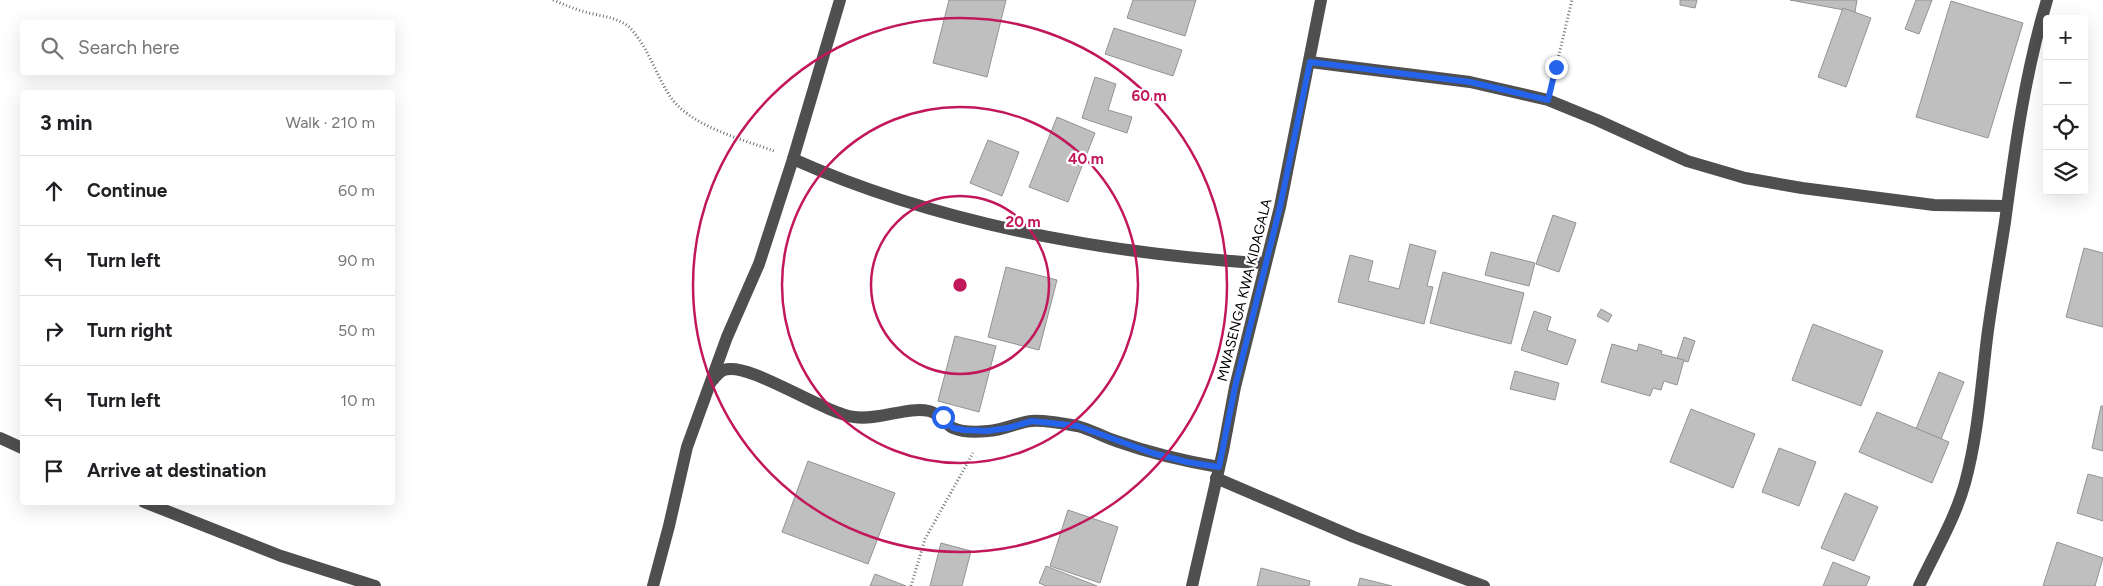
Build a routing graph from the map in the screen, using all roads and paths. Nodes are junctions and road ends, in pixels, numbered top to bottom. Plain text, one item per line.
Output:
1 (553, 0) edge
2 (840, 0) edge
3 (1321, 0) edge
4 (1572, 0) edge
5 (2047, 0) edge
6 (1310, 62) junction
7 (1548, 100) junction
8 (793, 159) junction
9 (2007, 206) junction
10 (1265, 263) junction
11 (710, 384) junction
12 (987, 431) junction
13 (0, 438) edge
14 (20, 447) edge
15 (1218, 472) junction
16 (152, 505) edge
17 (375, 586) edge
18 (653, 586) edge
19 (911, 586) edge
20 (1192, 586) edge
21 (1484, 586) edge
22 (1918, 586) edge

1 - 8 path
2 - 8 street
3 - 6 street, MWASENGA KWA KIDAGALA
4 - 7 path
5 - 9 street
6 - 7 street
6 - 10 street, MWASENGA KWA KIDAGALA
7 - 9 street
8 - 10 street
8 - 11 street
9 - 22 street
10 - 15 street, MWASENGA KWA KIDAGALA
11 - 12 street
11 - 18 street
12 - 15 street
12 - 19 path
13 - 14 street
15 - 20 street, MWASENGA KWA KIDAGALA
15 - 21 street
16 - 17 street

